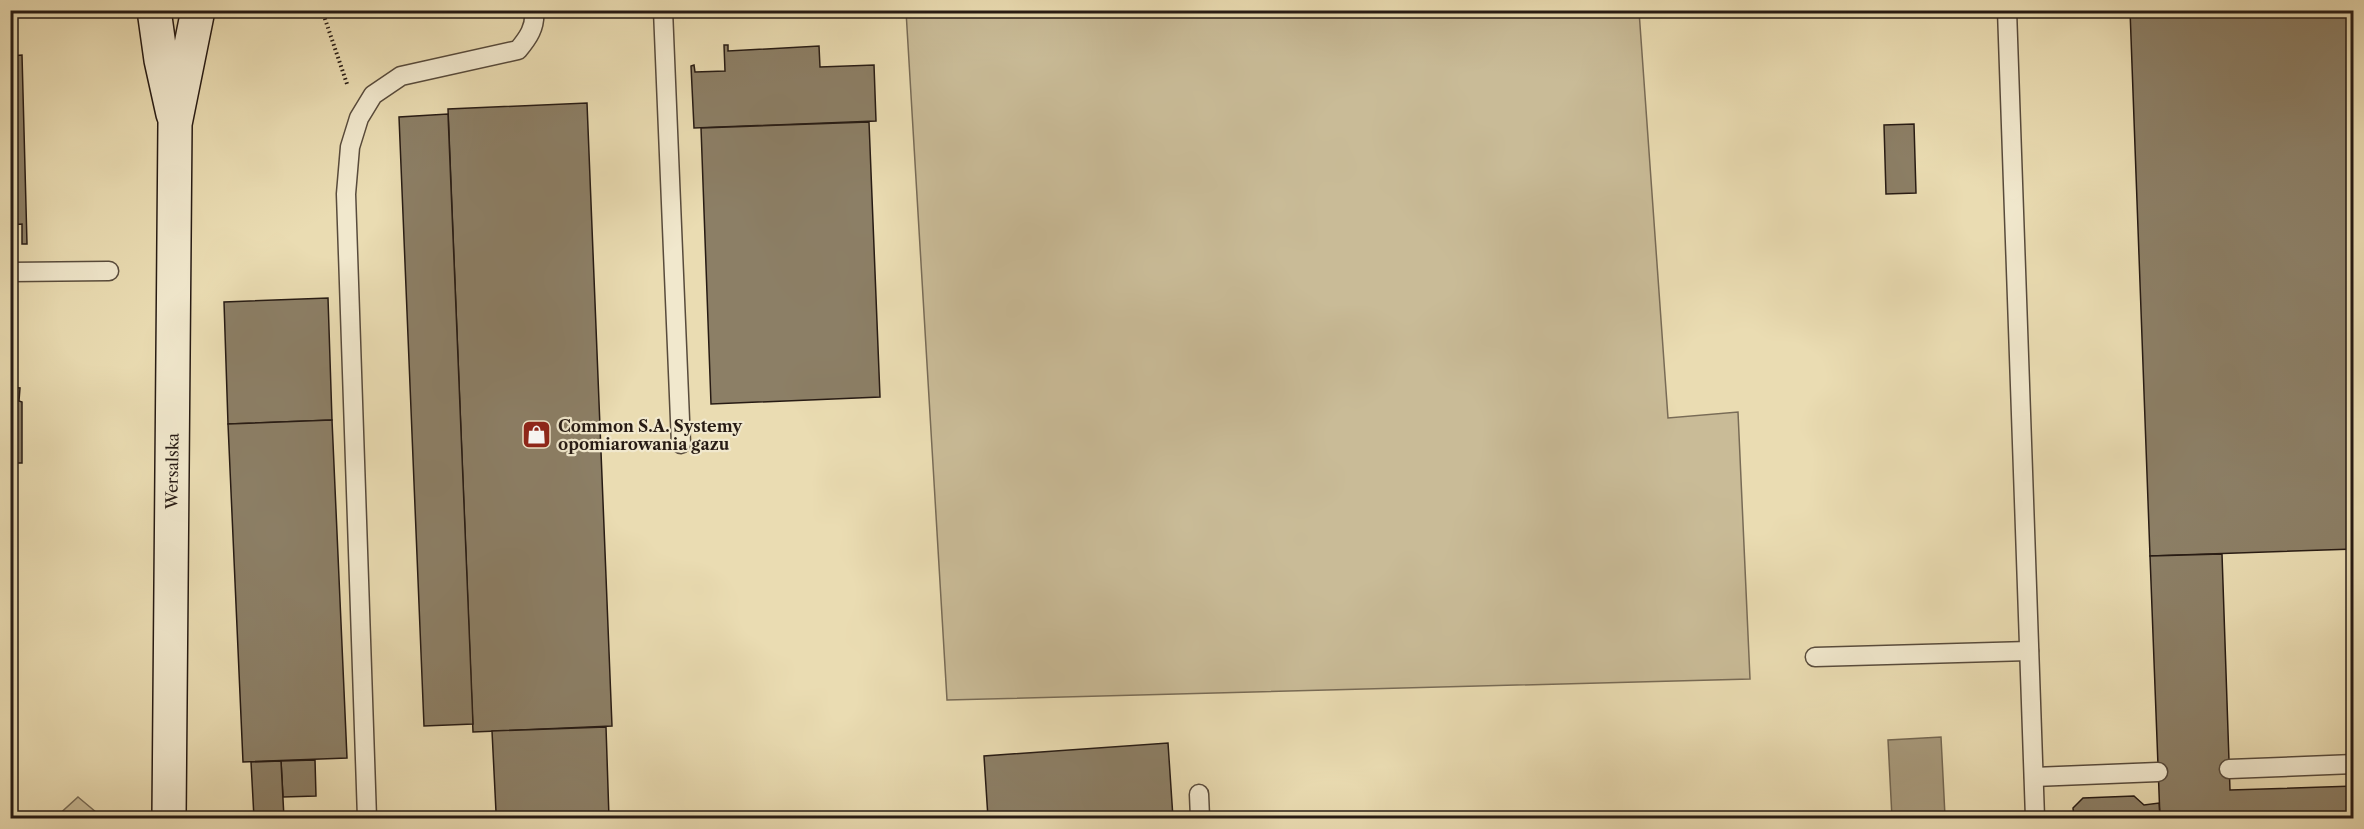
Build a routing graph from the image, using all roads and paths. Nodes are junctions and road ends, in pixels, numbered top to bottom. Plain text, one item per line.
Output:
1 (154, 10) edge
2 (198, 10) edge
3 (321, 10) edge
4 (534, 10) edge
5 (663, 10) edge
6 (2007, 10) edge
7 (363, 114) junction
8 (175, 124) junction
9 (109, 271) dead end
10 (10, 272) edge
11 (681, 444) dead end
12 (2029, 651) junction
13 (1815, 657) dead end
14 (2354, 764) edge
15 (2229, 769) dead end
16 (2158, 772) dead end
17 (2034, 777) junction
18 (1199, 794) dead end
19 (169, 819) edge
20 (367, 819) edge
21 (1200, 819) edge
22 (2036, 819) edge

1 - 8 street, Wersalska
2 - 8 street, Wersalska
3 - 7 path
4 - 7 lane
5 - 11 lane
6 - 12 lane
7 - 20 lane
8 - 19 street, Wersalska
9 - 10 lane
12 - 13 lane
12 - 17 lane
14 - 15 lane
16 - 17 lane
17 - 22 lane
18 - 21 lane

